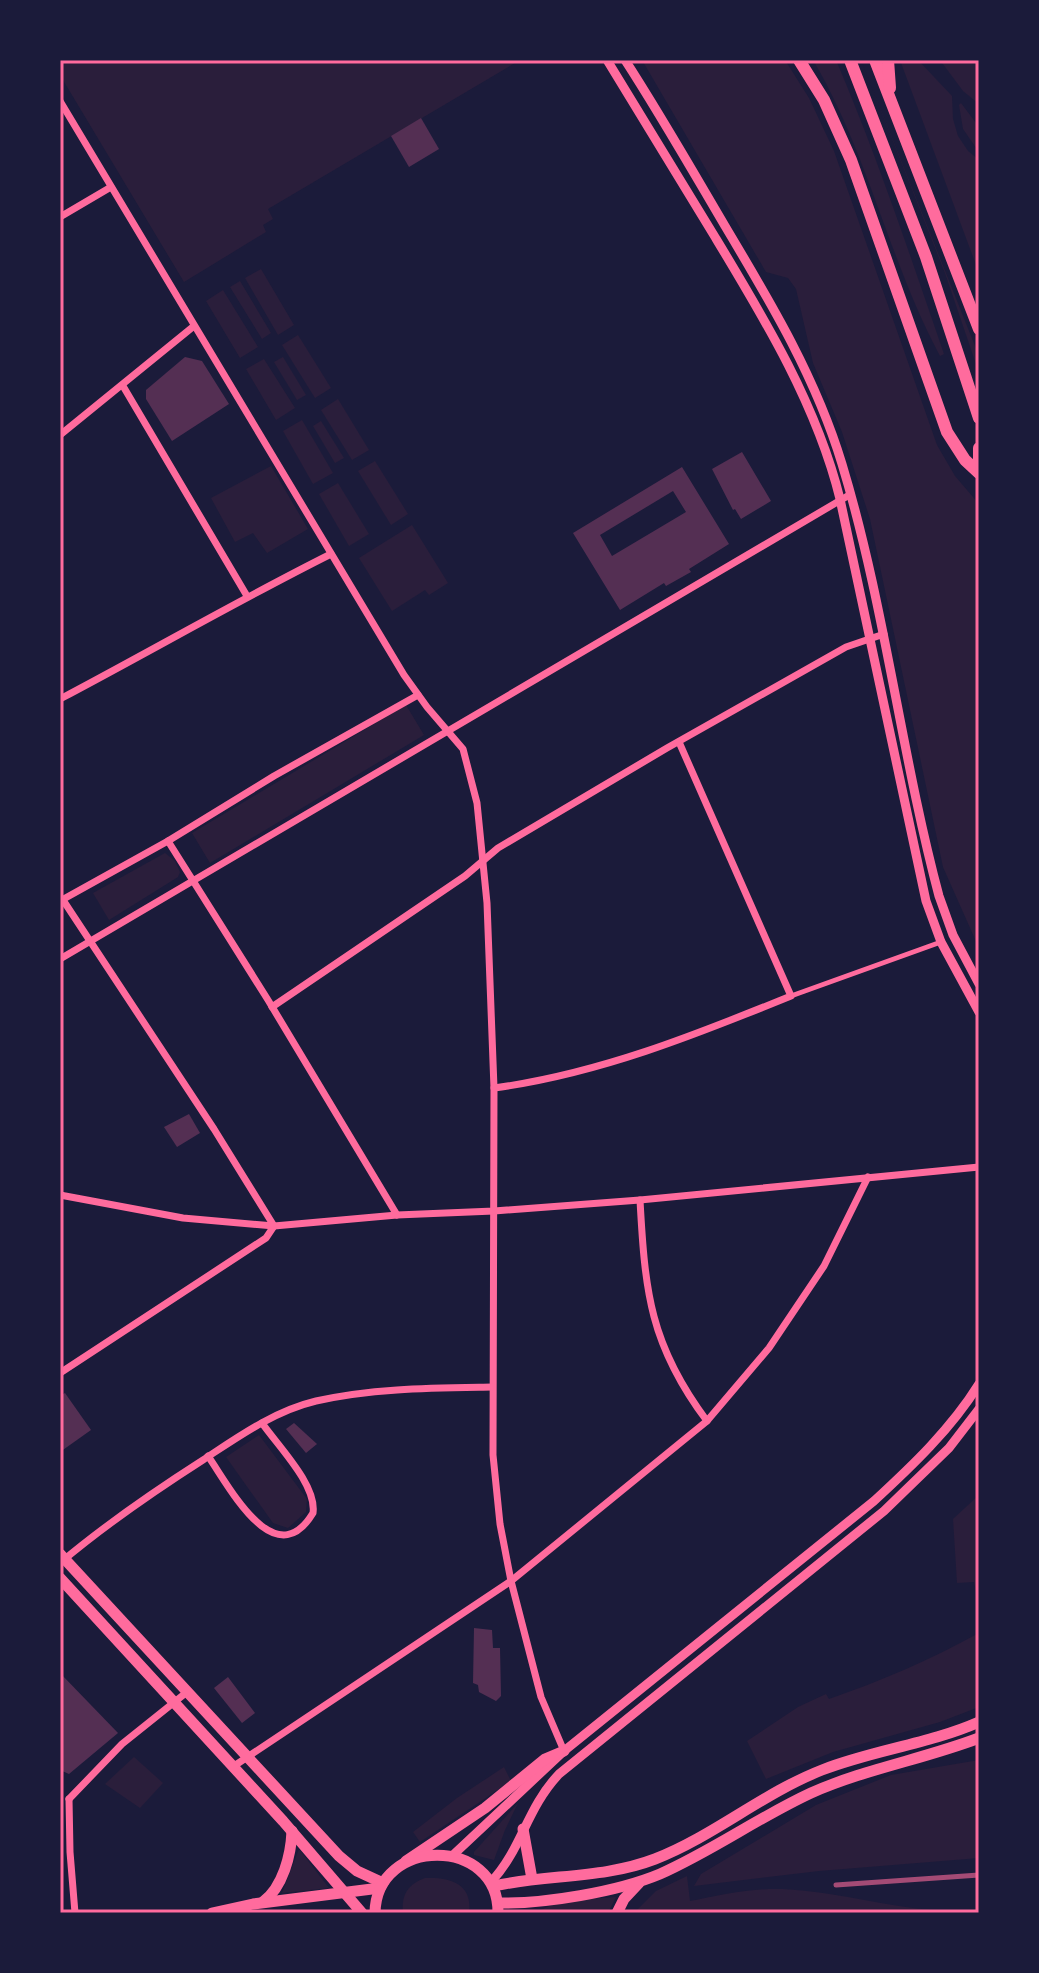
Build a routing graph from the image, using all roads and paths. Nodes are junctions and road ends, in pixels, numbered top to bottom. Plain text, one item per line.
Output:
1 (607, 60) edge
2 (625, 60) edge
3 (799, 60) edge
4 (850, 60) edge
5 (875, 60) edge
6 (888, 60) edge
7 (890, 95) junction
8 (60, 101) edge
9 (111, 187) junction
10 (60, 217) edge
11 (764, 290) junction
12 (750, 296) junction
13 (194, 326) junction
14 (979, 329) edge
15 (123, 386) junction
16 (979, 418) edge
17 (60, 435) edge
18 (979, 448) edge
19 (979, 471) edge
20 (851, 494) junction
21 (840, 499) junction
22 (331, 554) junction
23 (247, 596) junction
24 (884, 634) junction
25 (871, 637) junction
26 (418, 695) junction
27 (60, 699) edge
28 (448, 730) junction
29 (679, 742) junction
30 (168, 841) junction
31 (484, 859) junction
32 (192, 880) junction
33 (62, 901) edge
34 (941, 942) junction
35 (90, 943) junction
36 (60, 959) edge
37 (979, 984) edge
38 (791, 996) junction
39 (272, 1007) junction
40 (979, 1012) edge
41 (494, 1088) junction
42 (979, 1167) edge
43 (868, 1177) junction
44 (60, 1195) edge
45 (640, 1200) junction
46 (494, 1211) junction
47 (397, 1215) junction
48 (274, 1226) junction
49 (60, 1373) edge
50 (979, 1384) edge
51 (492, 1387) junction
52 (979, 1409) edge
53 (707, 1421) junction
54 (262, 1423) junction
55 (208, 1456) junction
56 (62, 1559) edge
57 (60, 1578) edge
58 (511, 1581) junction
59 (187, 1692) junction
60 (175, 1701) junction
61 (979, 1722) edge
62 (979, 1738) edge
63 (564, 1751) junction
64 (246, 1757) junction
65 (569, 1765) junction
66 (234, 1766) junction
67 (60, 1795) edge
68 (69, 1799) junction
69 (523, 1829) junction
70 (292, 1831) junction
71 (452, 1856) junction
72 (406, 1861) junction
73 (532, 1879) junction
74 (643, 1881) junction
75 (492, 1884) junction
76 (381, 1885) junction
77 (346, 1894) junction
78 (263, 1903) junction
79 (500, 1909) edge
80 (75, 1913) edge
81 (212, 1913) edge
82 (225, 1913) edge
83 (362, 1913) edge
84 (375, 1913) edge
85 (617, 1913) edge

1 - 12 street
2 - 11 street
3 - 19 highway
4 - 16 highway
5 - 7 highway
6 - 7 highway
7 - 14 highway
8 - 9 street
9 - 10 street
9 - 13 street
11 - 12 street
11 - 20 street
12 - 21 street
13 - 15 street
13 - 22 street
15 - 17 street
15 - 23 street
18 - 19 highway
20 - 21 street
20 - 24 street
21 - 25 street
21 - 28 street
22 - 23 street
22 - 26 street
23 - 27 street
24 - 25 street
24 - 37 street
25 - 29 street
25 - 34 street
26 - 28 street
26 - 30 street
28 - 31 street
28 - 32 street
29 - 31 street
29 - 38 street
30 - 32 street
30 - 33 street
31 - 39 street
31 - 41 street
32 - 35 street
32 - 39 street
33 - 35 street
34 - 38 street
34 - 40 street
35 - 36 street
35 - 48 street
38 - 41 street
39 - 47 street
41 - 46 street
42 - 43 street
43 - 45 street
43 - 53 street
44 - 48 street
45 - 46 street
45 - 53 street
46 - 47 street
46 - 51 street
47 - 48 street
48 - 49 street
50 - 63 street
51 - 54 street
51 - 58 street
52 - 65 street
53 - 58 street
54 - 55 street
54 - 55 street
55 - 56 street
56 - 59 main road
57 - 60 main road
58 - 63 street
58 - 64 street
59 - 60 street
59 - 64 main road
60 - 66 main road
60 - 68 street
61 - 73 main road
62 - 74 main road
63 - 65 street
63 - 71 street
63 - 72 main road
64 - 66 street
64 - 76 main road
65 - 69 street
66 - 70 main road
67 - 68 street
68 - 80 street
69 - 73 main road
69 - 75 street
70 - 77 main road
70 - 78 main road
71 - 72 main road
71 - 75 main road
72 - 76 main road
73 - 75 main road
74 - 79 main road
74 - 85 main road
75 - 79 main road
76 - 77 main road
76 - 84 main road
77 - 78 main road
77 - 83 main road
78 - 82 main road
81 - 82 main road

